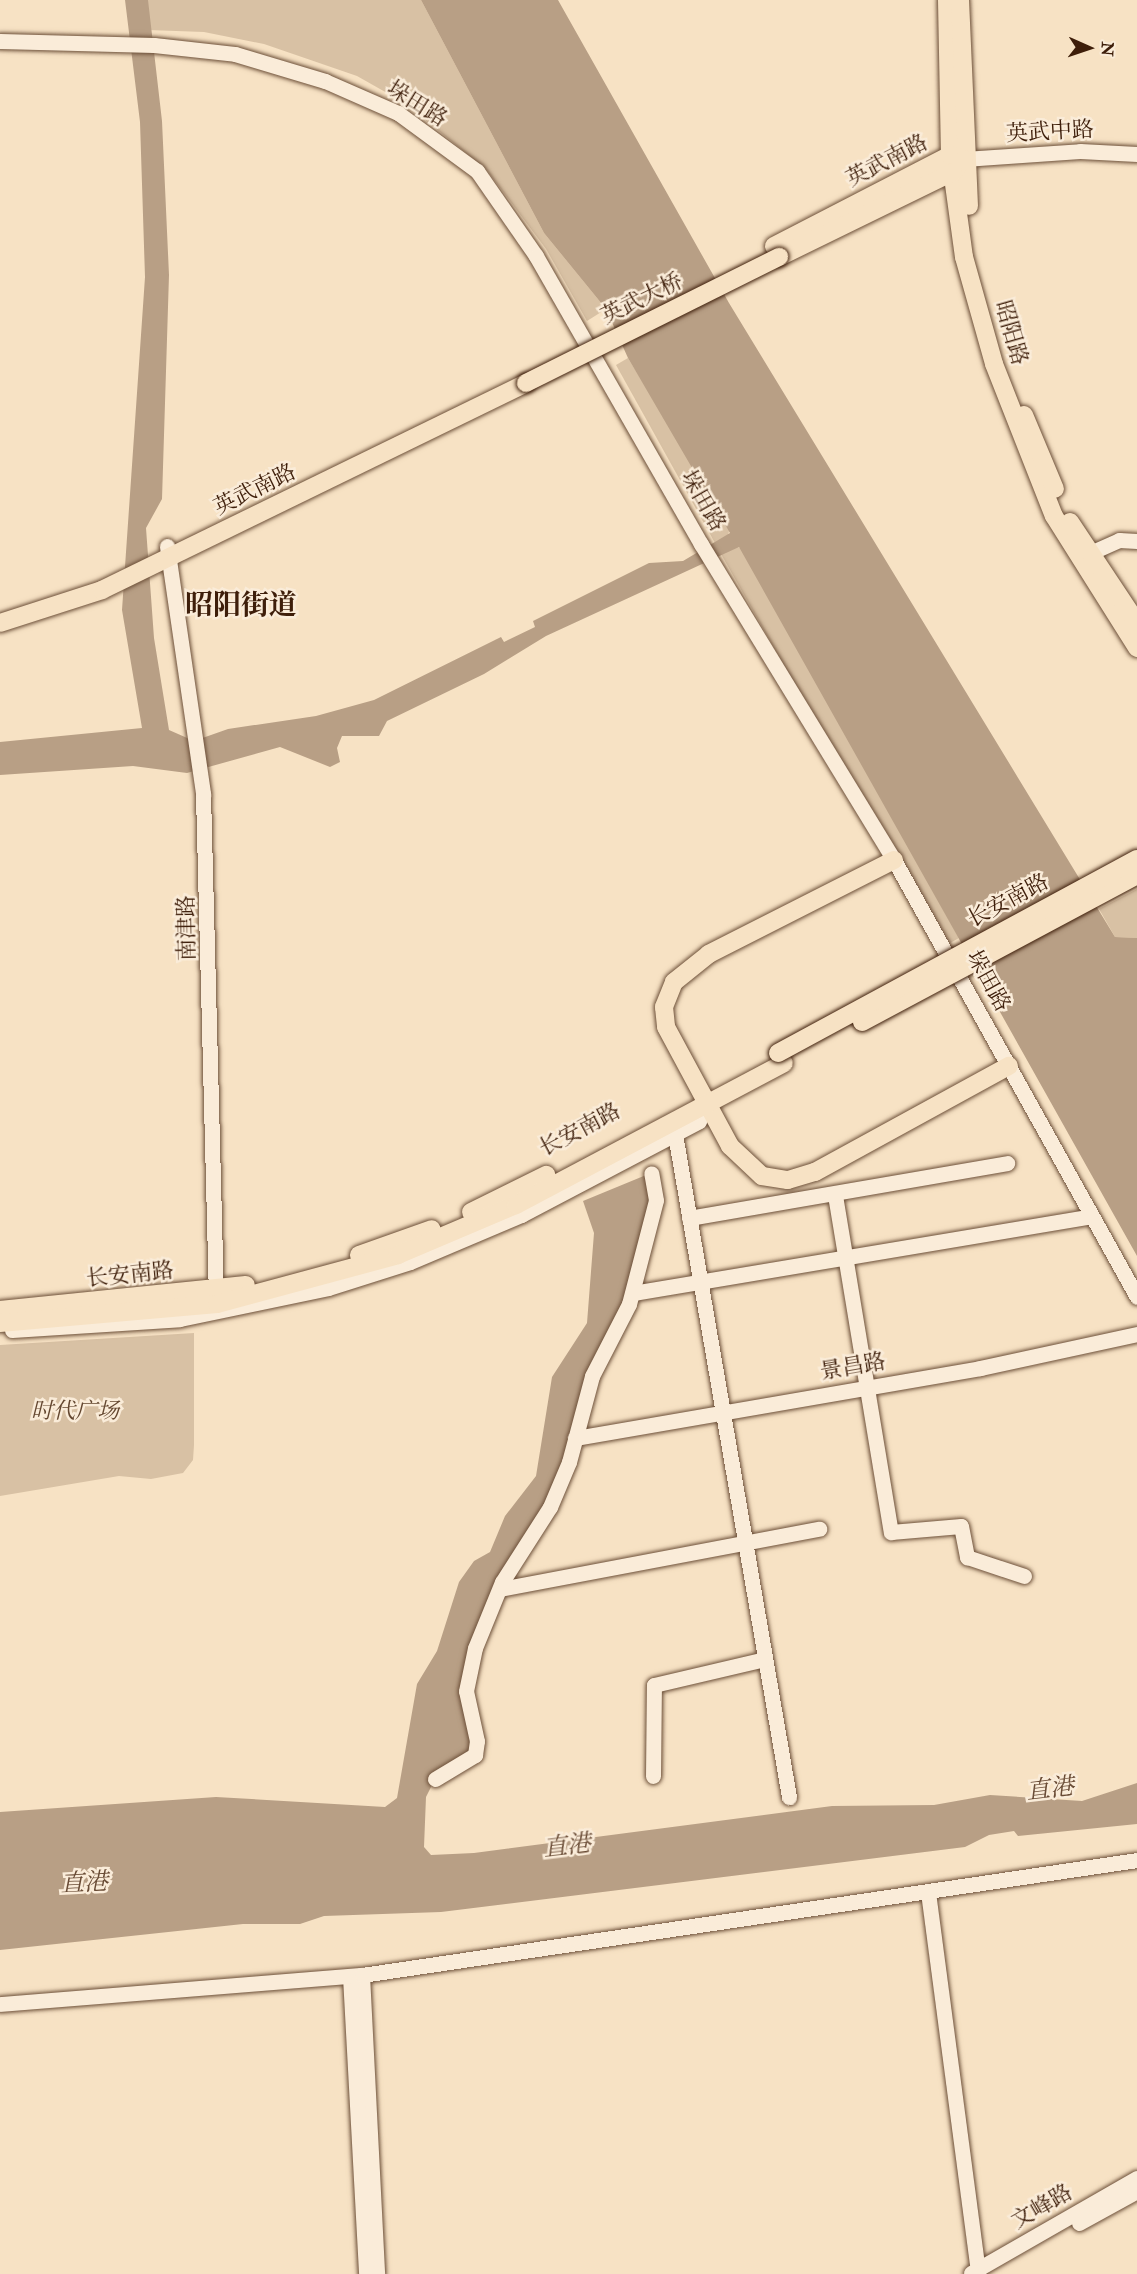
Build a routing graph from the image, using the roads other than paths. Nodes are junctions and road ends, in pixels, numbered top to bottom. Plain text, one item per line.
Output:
1 (947, 0) edge
2 (960, 0) edge
3 (0, 41) edge
4 (1137, 154) edge
5 (956, 162) junction
6 (777, 252) joint
7 (524, 378) joint
8 (1137, 541) edge
9 (1090, 553) junction
10 (161, 556) junction
11 (101, 584) junction
12 (0, 612) edge
13 (0, 623) edge
14 (1137, 623) edge
15 (1137, 648) edge
16 (1137, 859) edge
17 (894, 860) junction
18 (1137, 875) edge
19 (781, 1058) junction
20 (1009, 1066) junction
21 (703, 1098) junction
22 (675, 1134) junction
23 (1007, 1163) dead end
24 (651, 1173) dead end
25 (835, 1195) junction
26 (1091, 1216) junction
27 (689, 1218) junction
28 (846, 1260) junction
29 (700, 1283) junction
30 (633, 1293) junction
31 (1137, 1297) edge
32 (217, 1302) junction
33 (0, 1310) edge
34 (0, 1323) edge
35 (0, 1330) edge
36 (1137, 1334) edge
37 (867, 1388) junction
38 (724, 1413) junction
39 (575, 1438) junction
40 (819, 1529) dead end
41 (744, 1543) junction
42 (1024, 1576) dead end
43 (500, 1589) junction
44 (765, 1659) junction
45 (653, 1776) dead end
46 (435, 1779) dead end
47 (789, 1797) dead end
48 (1137, 1860) edge
49 (928, 1892) junction
50 (356, 1975) junction
51 (0, 2004) edge
52 (1137, 2178) edge
53 (1137, 2191) edge
54 (978, 2273) edge
55 (366, 2274) edge
56 (377, 2274) edge

1 - 5 main road, 昭阳路
2 - 5 main road, 昭阳路
3 - 17 street, 垛田路
4 - 5 street, 英武中路
5 - 6 main road, 英武南路
5 - 9 main road, 昭阳路
5 - 15 main road, 昭阳路
6 - 7 main road, 英武大桥
7 - 10 main road, 英武南路
8 - 9 street
9 - 14 main road, 昭阳路
10 - 11 main road, 英武南路
10 - 32 street, 南津路
11 - 12 main road, 英武南路
11 - 13 main road, 英武南路
16 - 19 main road, 长安南路, bridge
17 - 20 street, 垛田路
17 - 21 main road
18 - 19 main road, 长安南路, bridge
19 - 21 main road, 长安南路
20 - 21 main road
20 - 26 street, 垛田路
21 - 22 street
21 - 32 main road, 长安南路
22 - 27 street
22 - 32 street
23 - 25 street
24 - 30 street
25 - 27 street
25 - 28 street
26 - 28 street
26 - 31 street, 垛田路
27 - 29 street
28 - 29 street
28 - 37 street
29 - 30 street
29 - 38 street
30 - 39 street
32 - 33 main road, 长安南路
32 - 34 main road, 长安南路
32 - 35 street
36 - 37 street, 景昌路
37 - 38 street, 景昌路
37 - 42 street
38 - 39 street, 景昌路
38 - 41 street
39 - 43 street
40 - 41 street
41 - 43 street
41 - 44 street
43 - 46 street
44 - 45 street
44 - 47 street
48 - 49 street
49 - 50 street
49 - 54 street
50 - 51 street
50 - 55 street
50 - 56 street
52 - 54 street, 文峰路
53 - 54 street, 文峰路

